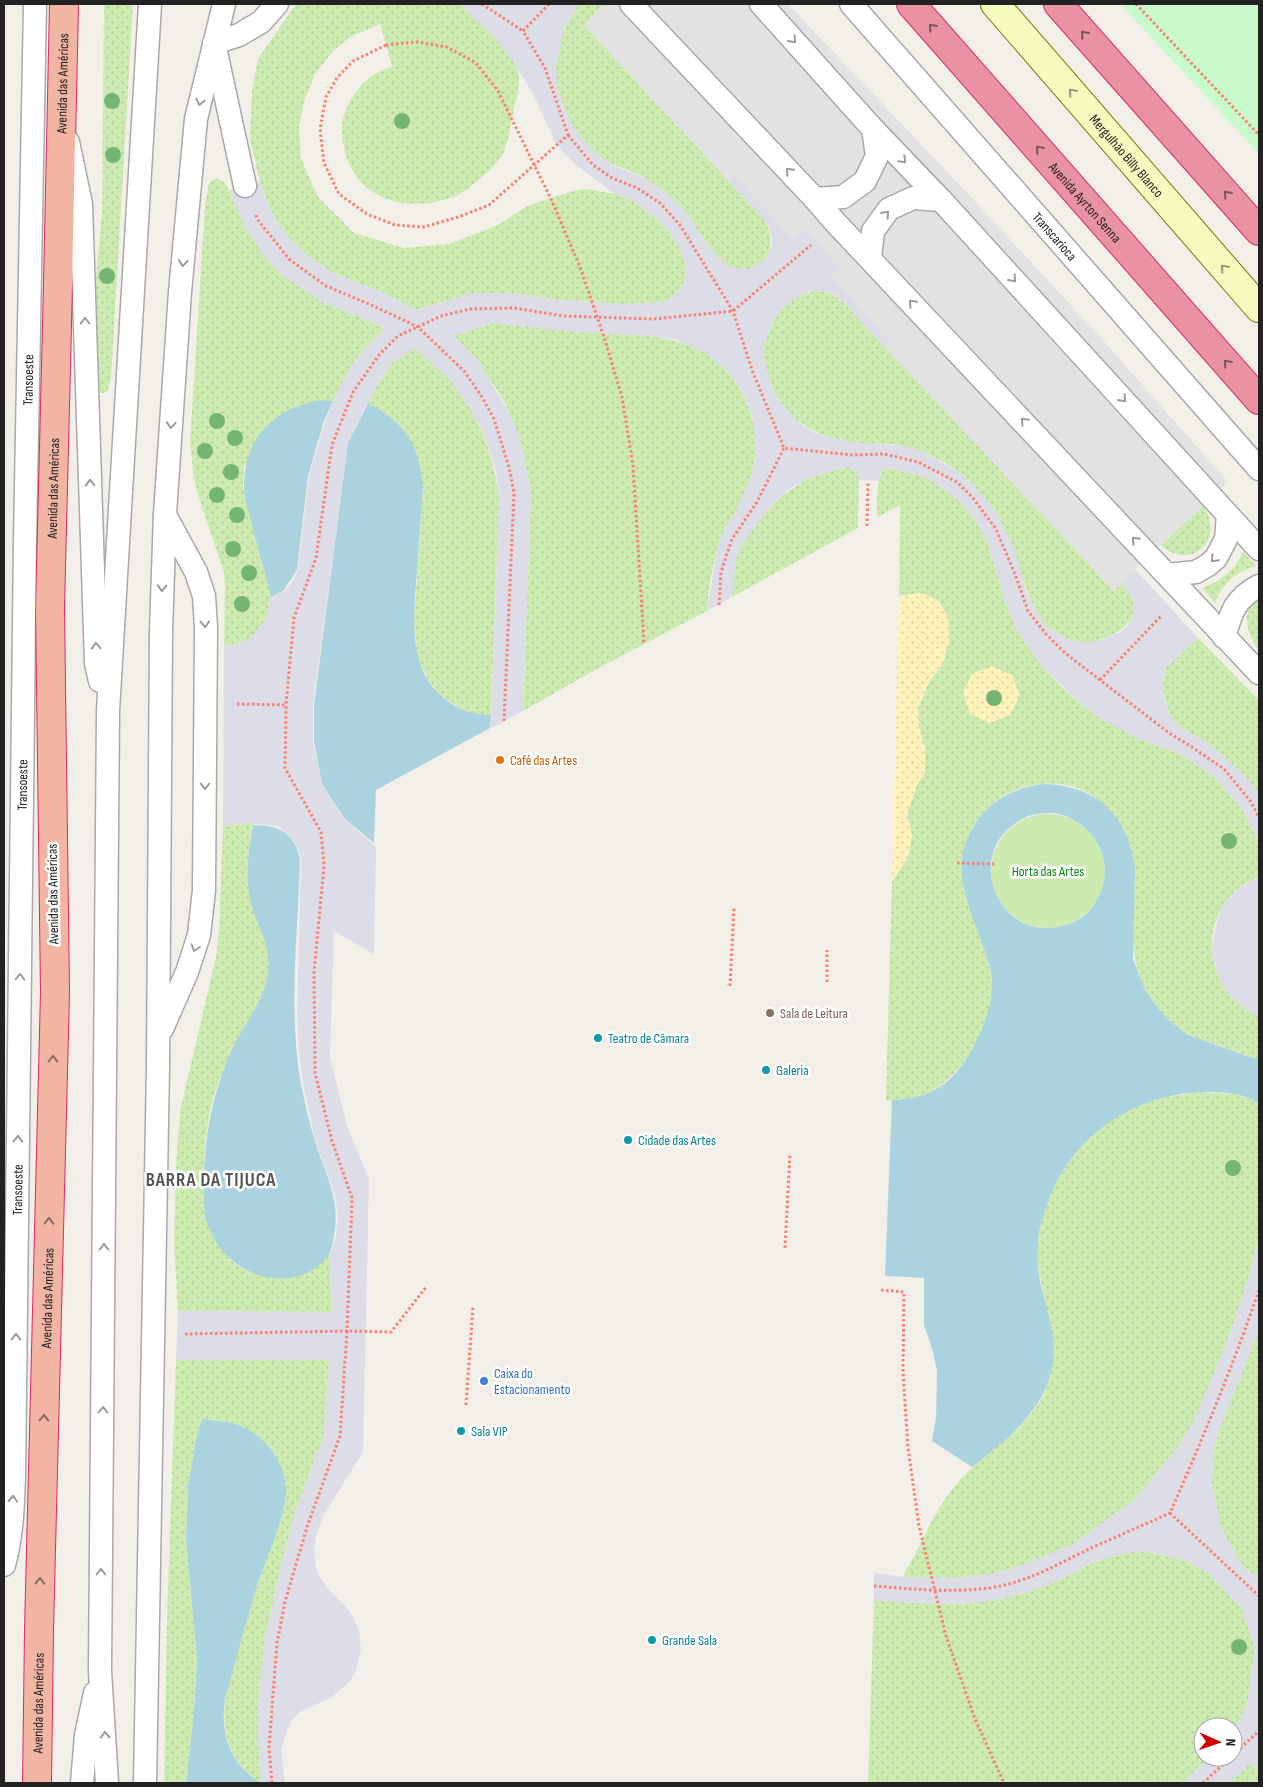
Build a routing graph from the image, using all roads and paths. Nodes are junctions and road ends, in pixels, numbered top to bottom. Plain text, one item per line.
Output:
1 (35, 4) edge
2 (64, 4) edge
3 (150, 4) edge
4 (224, 4) edge
5 (277, 4) edge
6 (482, 4) edge
7 (549, 4) edge
8 (630, 4) edge
9 (761, 4) edge
10 (852, 4) edge
11 (911, 4) edge
12 (995, 4) edge
13 (1058, 4) edge
14 (1136, 4) edge
15 (523, 32) junction
16 (214, 43) junction
17 (61, 113) junction
18 (873, 129) junction
19 (568, 135) junction
20 (1259, 135) edge
21 (245, 186) joint
22 (815, 199) junction
23 (941, 200) junction
24 (835, 222) junction
25 (1259, 231) edge
26 (870, 258) junction
27 (1259, 308) edge
28 (733, 311) junction
29 (418, 327) junction
30 (1259, 400) edge
31 (784, 448) junction
32 (1259, 469) edge
33 (868, 481) dead end
34 (165, 514) junction
35 (1228, 515) junction
36 (867, 526) dead end
37 (1259, 549) edge
38 (1175, 583) junction
39 (1259, 586) edge
40 (719, 605) dead end
41 (1224, 637) junction
42 (644, 643) dead end
43 (1259, 673) edge
44 (1100, 680) junction
45 (205, 704) junction
46 (286, 705) junction
47 (108, 711) junction
48 (504, 721) dead end
49 (1259, 818) edge
50 (957, 862) dead end
51 (995, 864) dead end
52 (734, 908) dead end
53 (827, 950) dead end
54 (827, 982) dead end
55 (730, 986) dead end
56 (158, 1037) junction
57 (790, 1153) dead end
58 (786, 1248) dead end
59 (427, 1286) dead end
60 (881, 1290) dead end
61 (1259, 1290) edge
62 (473, 1307) dead end
63 (347, 1331) junction
64 (177, 1334) dead end
65 (466, 1405) dead end
66 (1170, 1513) junction
67 (4, 1565) edge
68 (874, 1586) dead end
69 (1259, 1596) edge
70 (100, 1671) junction
71 (1259, 1732) edge
72 (1243, 1746) edge
73 (1220, 1767) edge
74 (38, 1783) edge
75 (82, 1783) edge
76 (107, 1783) edge
77 (145, 1783) edge
78 (272, 1783) edge
79 (1004, 1783) edge
80 (1203, 1783) edge

67 -> 1 lane, Transoeste
2 - 17 highway, Avenida das Américas
3 - 47 lane
4 - 16 lane
5 - 16 lane
6 - 15 path
7 - 15 path
22 -> 8 lane
9 -> 18 lane
10 - 32 lane, Transcarioca
30 -> 11 highway, Avenida Ayrton Senna
27 -> 12 main road, Mergulhão Billy Blanco
25 -> 13 highway
14 - 20 path
15 - 19 path
16 - 21 lane
16 -> 34 lane
47 -> 17 lane
74 -> 17 highway, Avenida das Américas
18 - 22 lane
18 -> 23 lane
19 - 28 path
19 - 42 path, bridge
21 - 29 path
22 - 24 lane
26 -> 23 lane
23 -> 35 lane
24 - 26 lane
24 - 28 path
38 -> 26 lane
28 - 29 path
28 - 31 path
29 - 46 path
29 - 48 path
31 - 40 path
31 - 44 path
33 - 36 path
34 -> 45 lane
34 -> 56 lane
35 - 37 lane
35 -> 38 lane
38 - 41 lane
38 - 44 path
39 - 41 lane
41 - 43 lane
44 - 49 path
45 - 46 path
45 -> 56 lane
46 - 63 path
70 -> 47 lane
50 - 51 path
52 - 55 path
53 - 54 path
56 - 77 lane
57 - 58 path
59 - 63 path
60 - 79 path, bridge
61 - 66 path
62 - 65 path
63 - 64 path
63 - 78 path
66 - 68 path
66 - 69 path
70 - 75 lane
76 -> 70 lane
71 - 72 path
73 - 80 path

